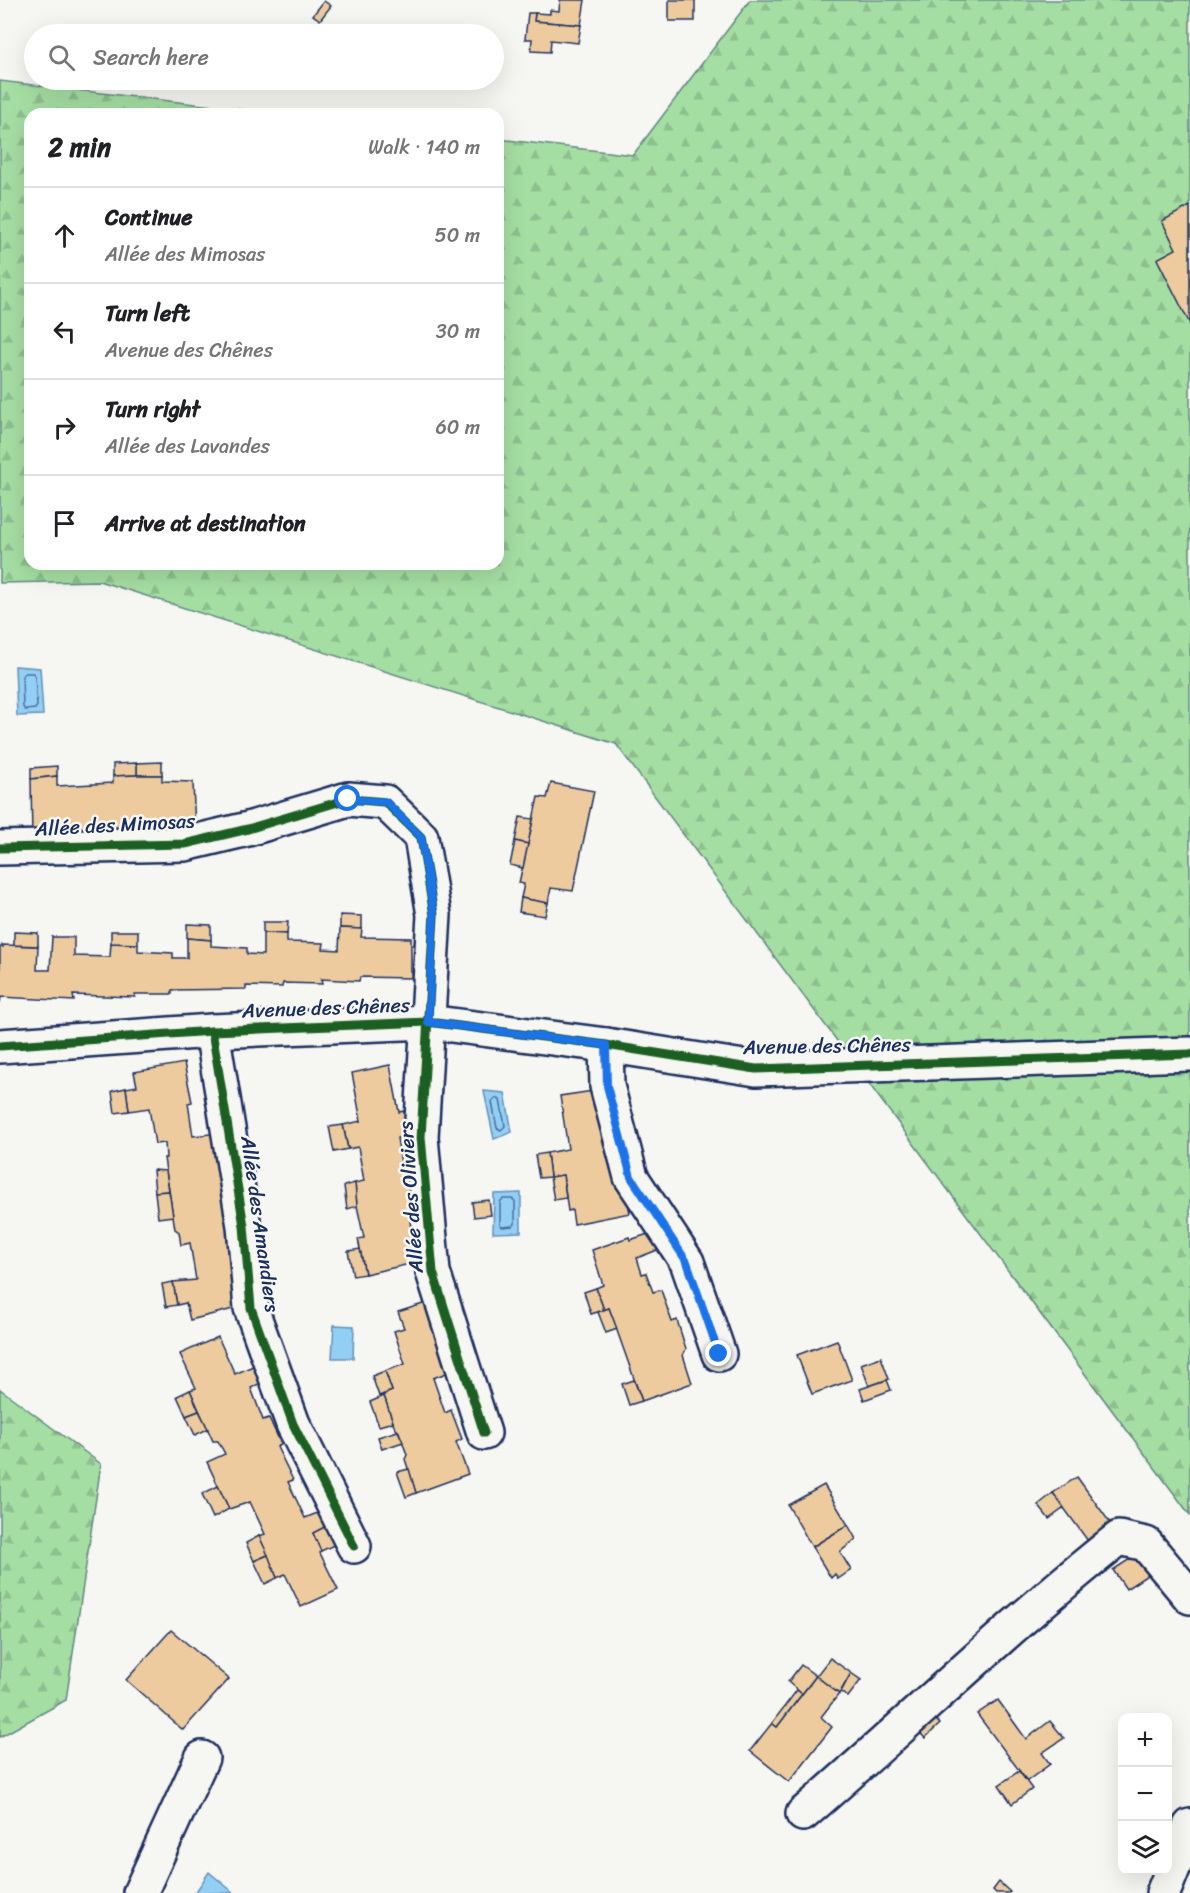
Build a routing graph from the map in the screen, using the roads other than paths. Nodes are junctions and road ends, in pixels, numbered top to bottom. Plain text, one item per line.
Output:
1 (0, 848) edge
2 (428, 1022) junction
3 (212, 1031) junction
4 (606, 1045) junction
5 (0, 1046) edge
6 (1190, 1054) edge
7 (719, 1354) dead end
8 (484, 1433) dead end
9 (354, 1546) dead end
10 (1190, 1597) edge
11 (202, 1758) dead end
12 (803, 1814) dead end
13 (1190, 1826) edge
14 (140, 1893) edge
15 (1163, 1893) edge

1 - 2 street, Allée des Mimosas
2 - 3 street, Avenue des Chênes
2 - 4 street, Avenue des Chênes
2 - 8 street, Allée des Oliviers
3 - 5 street, Avenue des Chênes
3 - 9 street, Allée des Amandiers
4 - 6 street, Avenue des Chênes
4 - 7 street
10 - 12 street
11 - 14 street
13 - 15 street

